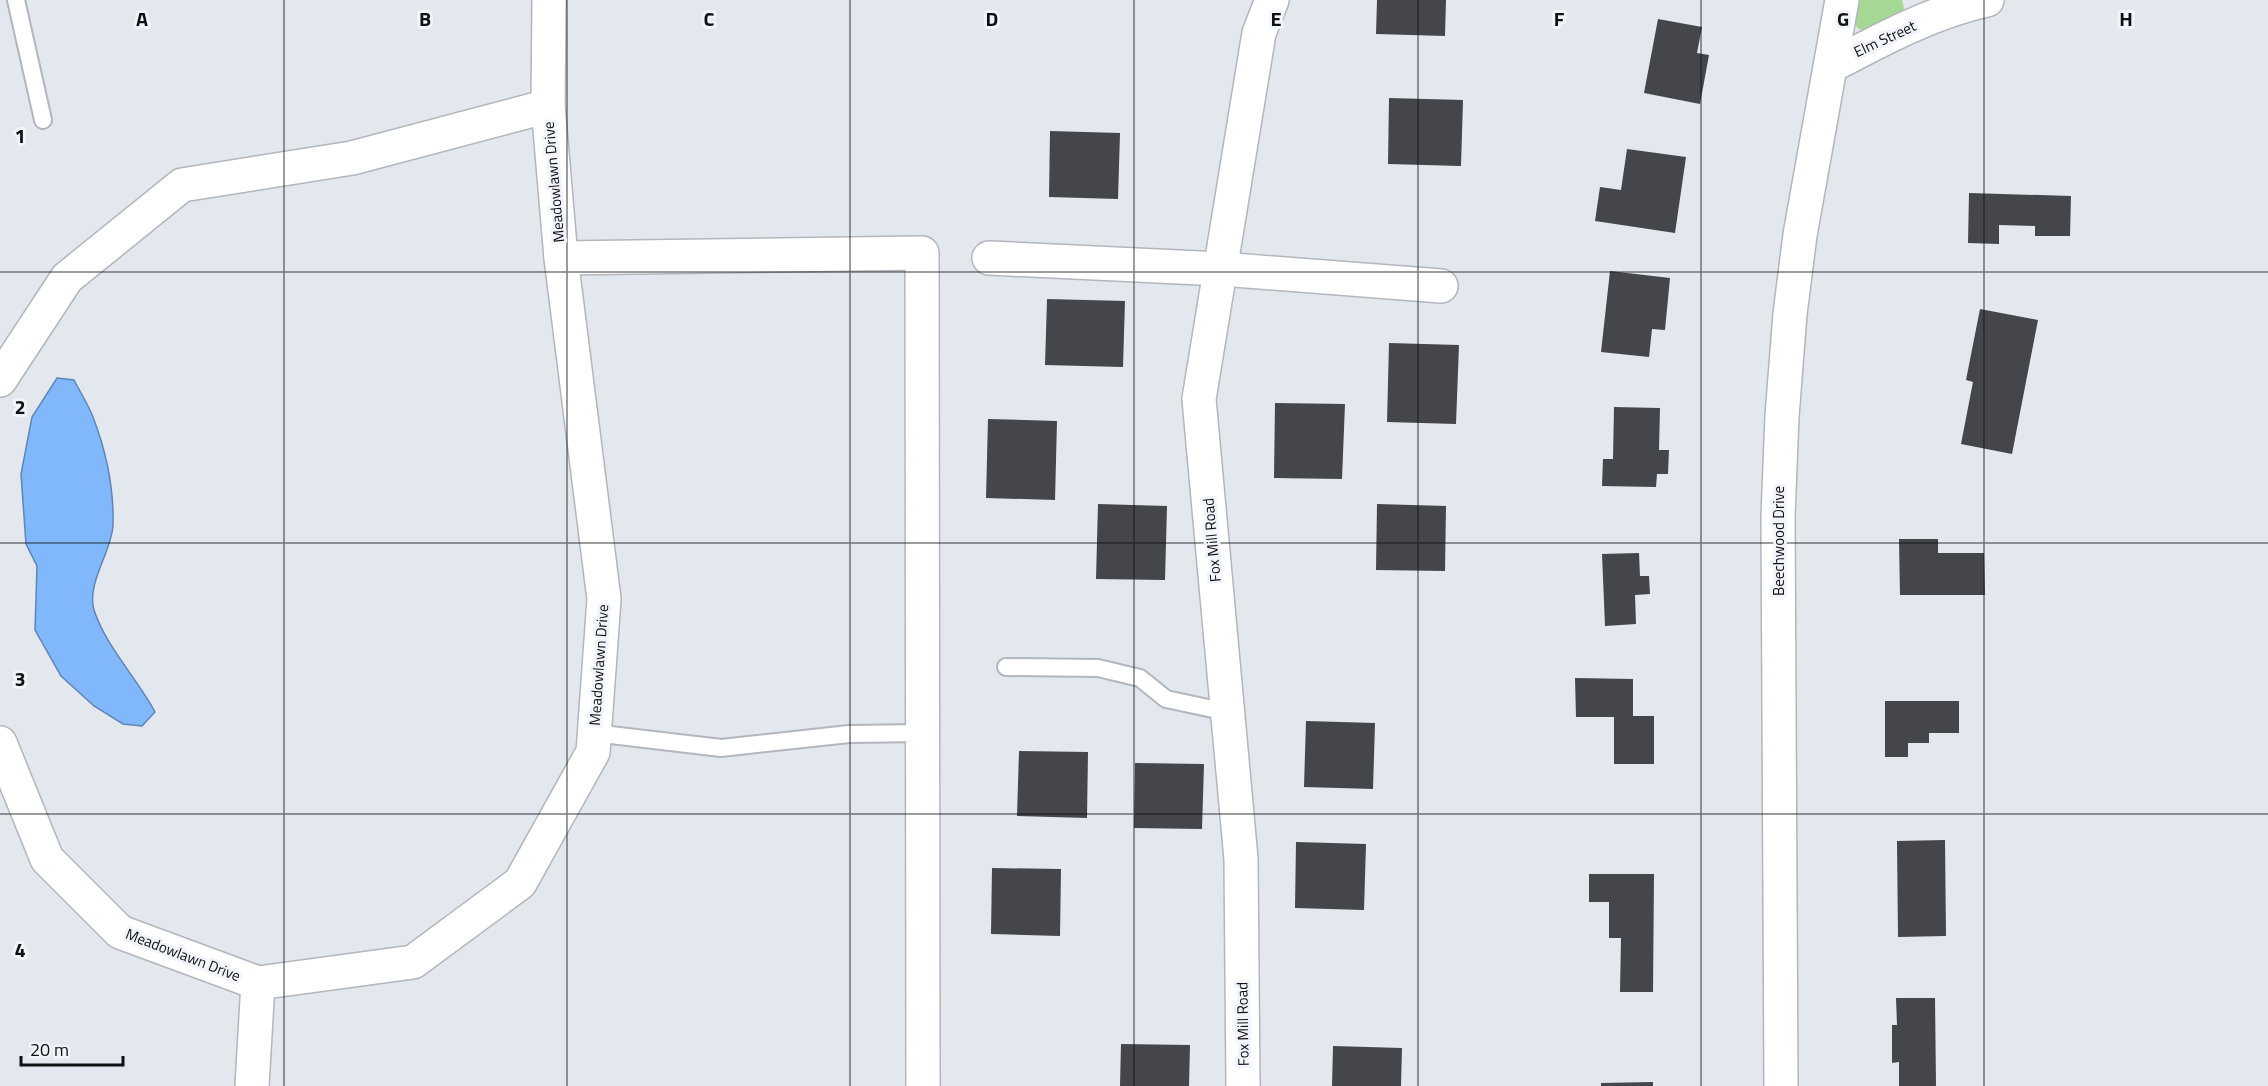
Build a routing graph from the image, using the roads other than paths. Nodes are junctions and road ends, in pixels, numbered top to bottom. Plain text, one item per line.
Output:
1 (16, 0) edge
2 (549, 0) edge
3 (1272, 0) edge
4 (1842, 0) edge
5 (1987, 0) edge
6 (1934, 7) edge
7 (1831, 66) junction
8 (548, 106) junction
9 (43, 120) dead end
10 (561, 258) junction
11 (989, 258) dead end
12 (1221, 269) junction
13 (1441, 286) dead end
14 (0, 380) edge
15 (1006, 667) dead end
16 (1227, 712) junction
17 (594, 733) junction
18 (923, 733) junction
19 (0, 743) edge
20 (258, 983) junction
21 (252, 1086) edge
22 (923, 1086) edge
23 (1243, 1086) edge
24 (1780, 1086) edge

1 - 9 lane
2 - 8 street, Meadowlawn Drive
3 - 12 street, Fox Mill Road
4 - 7 street, Beechwood Drive
5 - 6 street, Elm Street
6 - 7 street, Elm Street
7 - 24 street, Beechwood Drive
8 - 10 street, Meadowlawn Drive
8 - 14 street, Meadowlawn Drive
10 - 17 street, Meadowlawn Drive
10 - 18 street
11 - 12 street
12 - 13 street
12 - 16 street, Fox Mill Road
15 - 16 lane
16 - 23 street, Fox Mill Road
17 - 18 lane
17 - 20 street, Meadowlawn Drive
18 - 22 street
19 - 20 street, Meadowlawn Drive
20 - 21 street, Meadowlawn Drive

